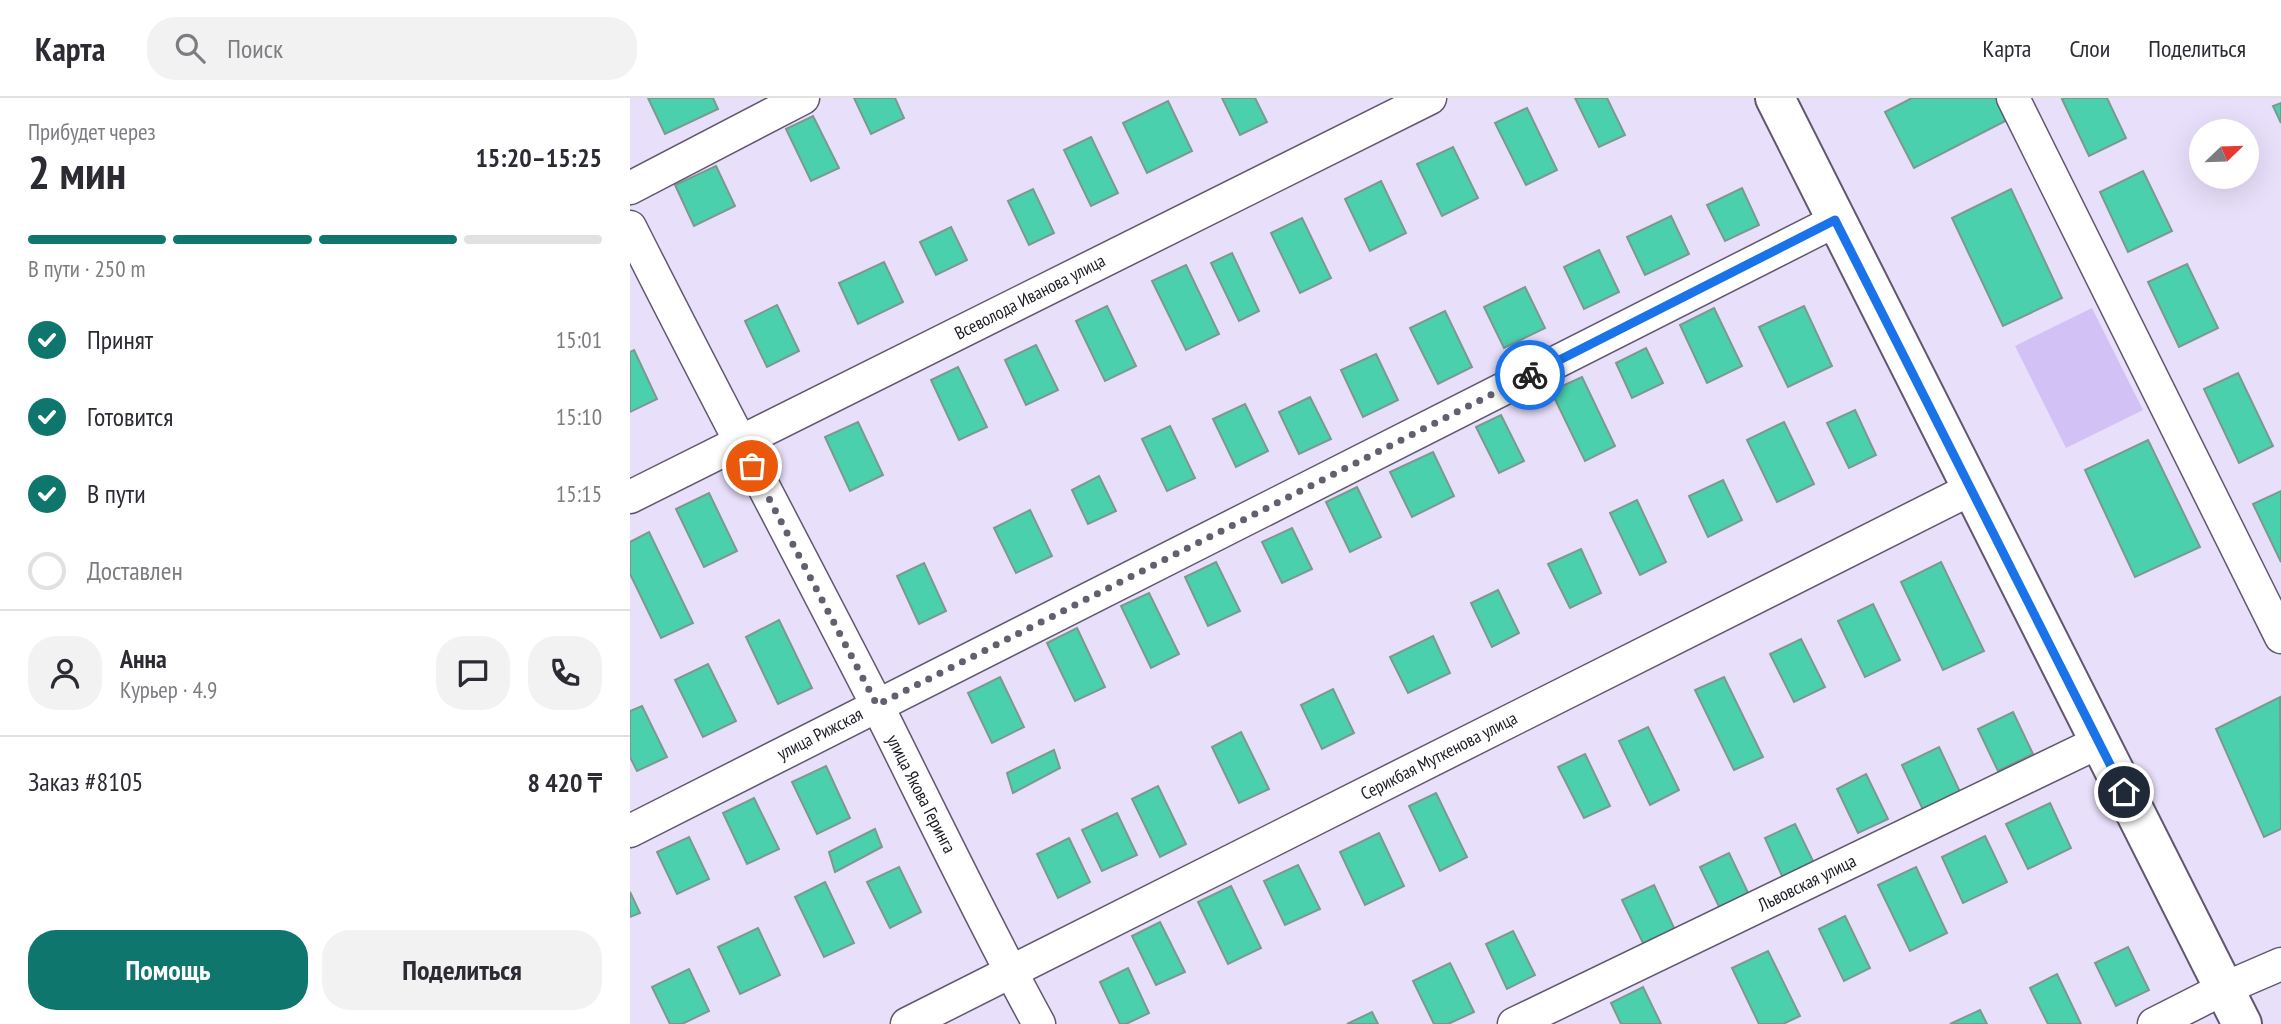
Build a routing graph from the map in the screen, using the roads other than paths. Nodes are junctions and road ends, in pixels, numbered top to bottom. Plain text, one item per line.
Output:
1 (803, 98) edge
2 (1430, 98) edge
3 (1774, 98) edge
4 (2013, 98) edge
5 (630, 188) edge
6 (1835, 220) junction
7 (630, 227) edge
8 (739, 442) junction
9 (1971, 489) junction
10 (630, 498) edge
11 (2281, 637) edge
12 (877, 705) junction
13 (2099, 742) junction
14 (630, 831) edge
15 (2281, 964) edge
16 (1010, 972) junction
17 (2223, 989) junction
18 (908, 1024) edge
19 (1039, 1024) edge
20 (1514, 1024) edge
21 (2154, 1024) edge
22 (2242, 1024) edge

1 - 5 street
2 - 8 street, Всеволода Иванова улица
3 - 6 main road
4 - 11 street
6 - 9 main road
6 - 12 street, улица Рижская
7 - 8 street, улица Якова Геринга
8 - 10 street, Всеволода Иванова улица
8 - 12 street, улица Якова Геринга
9 - 13 main road
9 - 16 street, Серикбая Муткенова улица
12 - 14 street, улица Рижская
12 - 16 street, улица Якова Геринга
13 - 17 main road
13 - 20 street, Львовская улица
15 - 17 street
16 - 18 street, Серикбая Муткенова улица
16 - 19 street, улица Якова Геринга
17 - 21 street
17 - 22 main road

